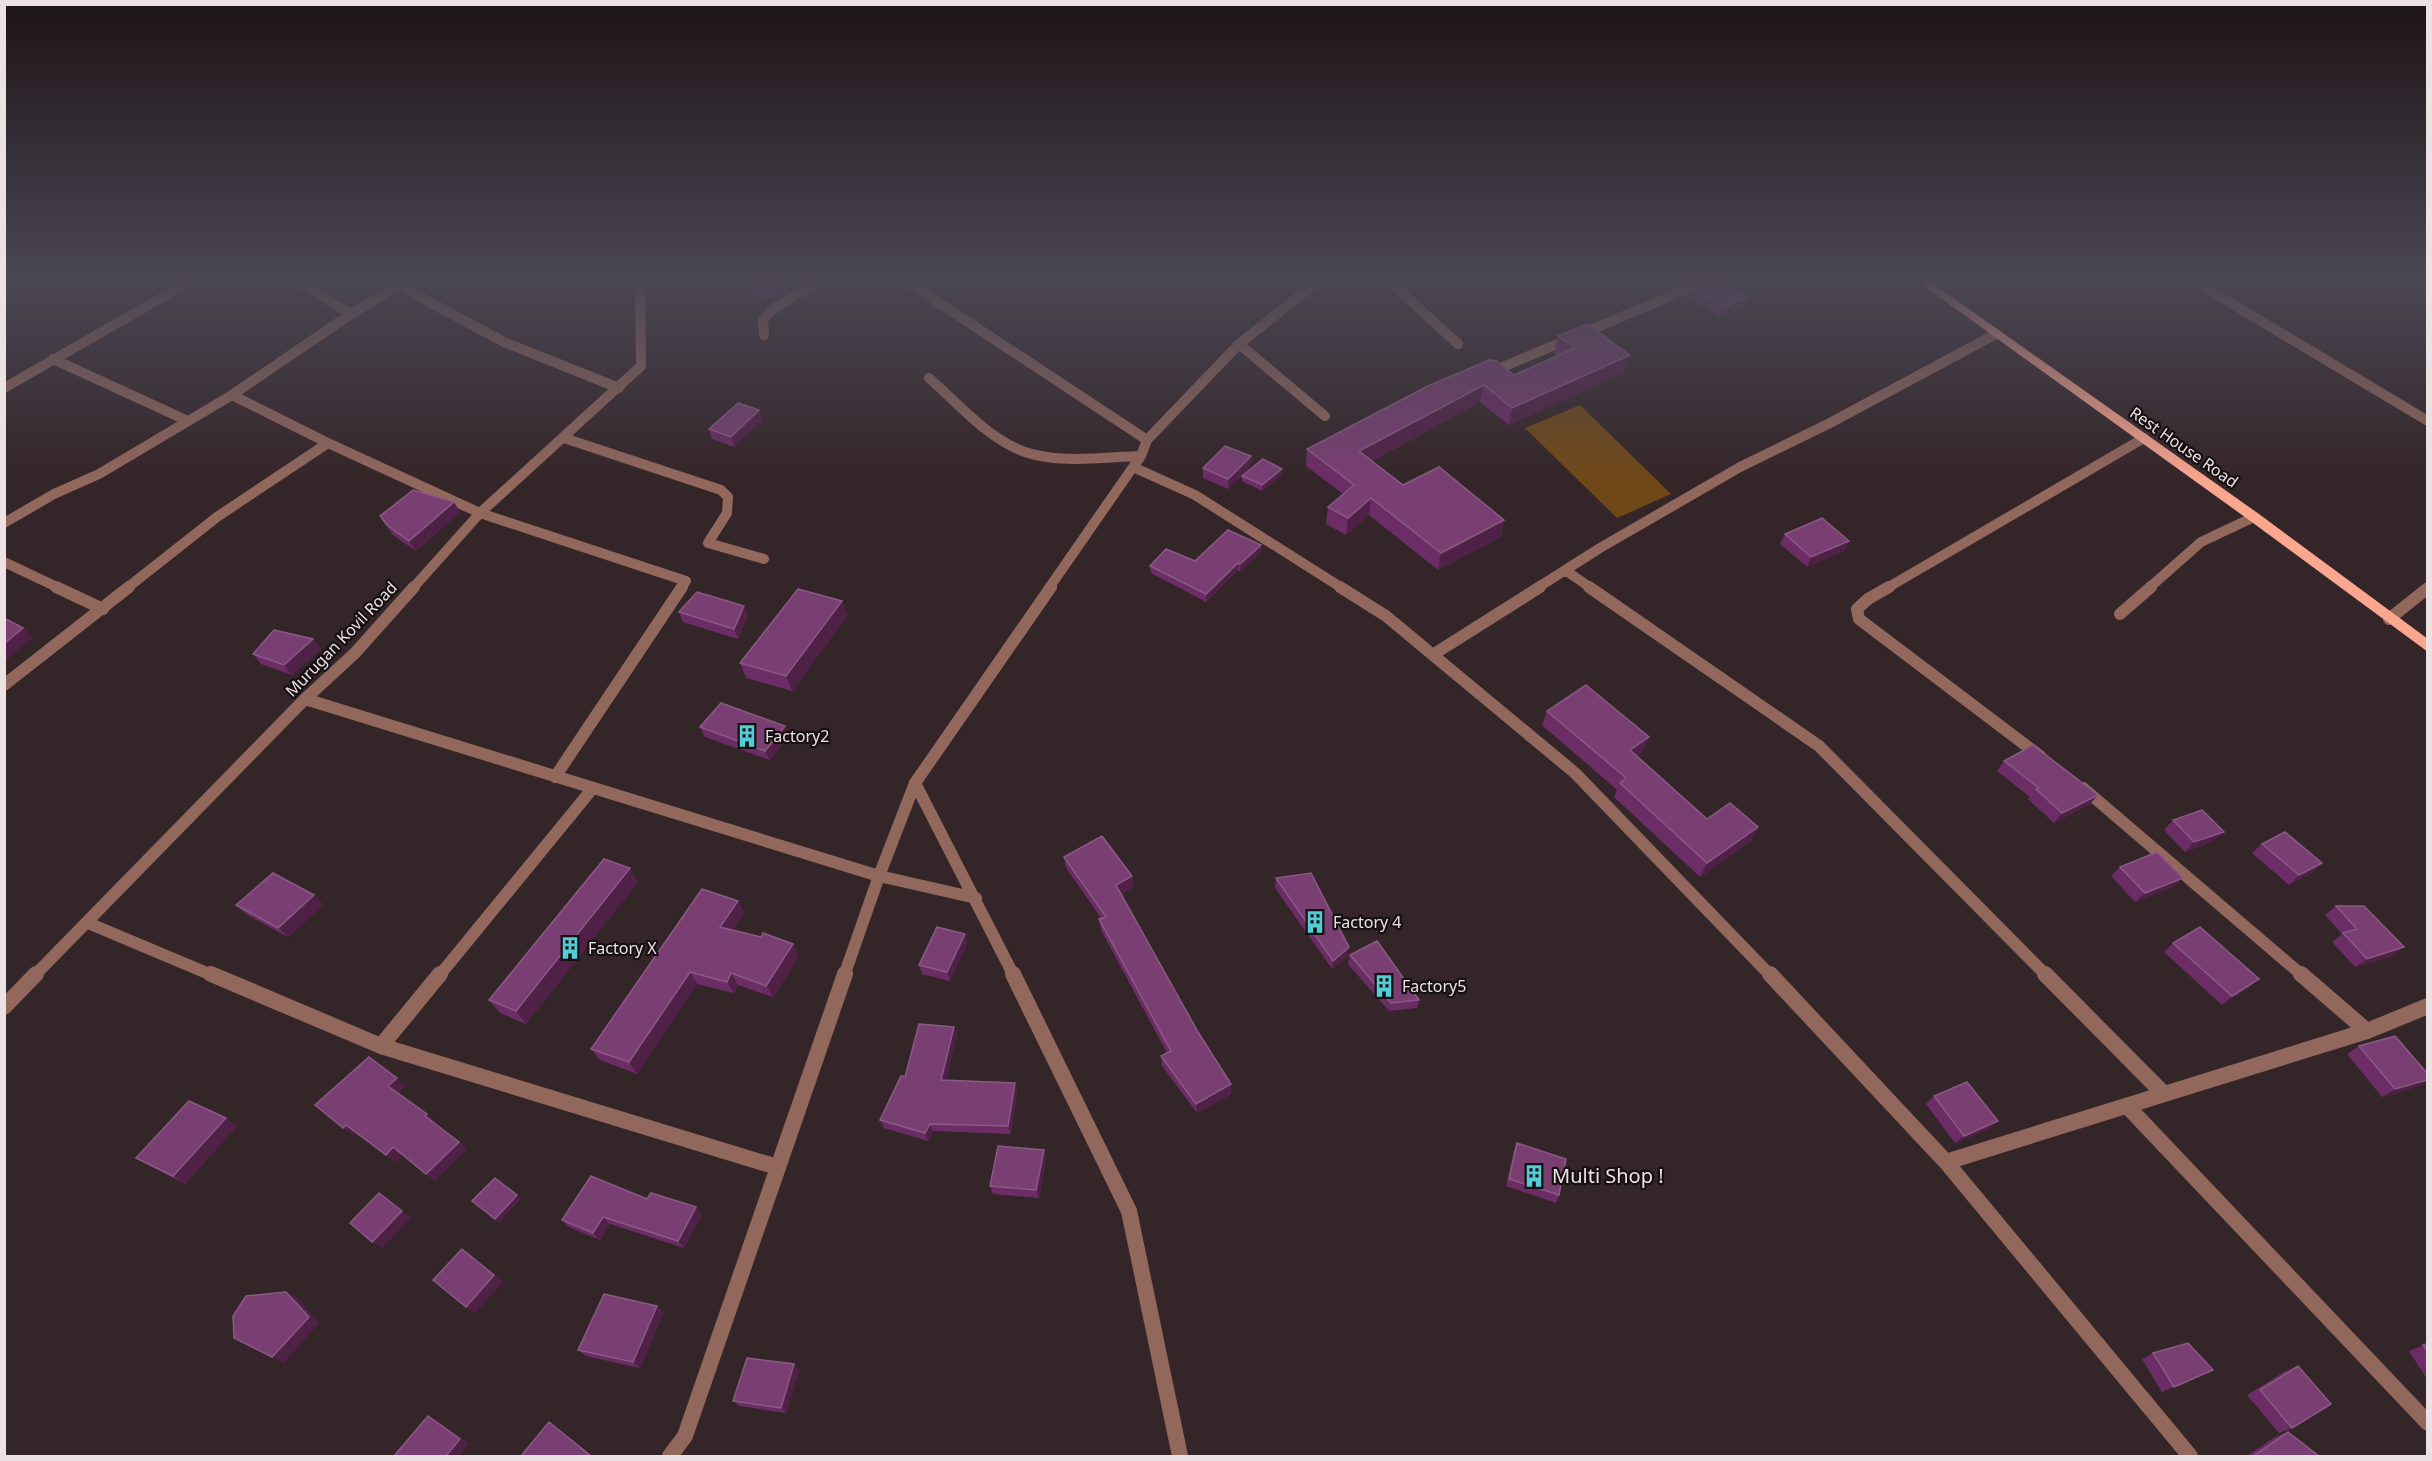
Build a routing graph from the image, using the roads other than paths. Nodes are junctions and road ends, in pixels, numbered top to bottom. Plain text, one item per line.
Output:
1 (76, 346) edge
2 (304, 346) edge
3 (514, 346) edge
4 (641, 346) edge
5 (1004, 346) edge
6 (1237, 346) edge
7 (1242, 346) edge
8 (1552, 346) edge
9 (1973, 346) edge
10 (2013, 346) edge
11 (2302, 346) edge
12 (53, 359) junction
13 (1491, 372) edge
14 (929, 378) dead end
15 (4, 388) edge
16 (619, 388) junction
17 (232, 395) junction
18 (1325, 416) dead end
19 (188, 421) junction
20 (2427, 421) edge
21 (564, 438) junction
22 (2144, 438) junction
23 (1146, 440) junction
24 (328, 443) junction
25 (1137, 462) junction
26 (480, 513) junction
27 (2254, 517) junction
28 (4, 523) edge
29 (764, 559) dead end
30 (4, 562) edge
31 (1565, 570) junction
32 (2427, 588) edge
33 (103, 609) junction
34 (2120, 614) dead end
35 (2389, 619) junction
36 (2427, 647) edge
37 (1434, 654) junction
38 (4, 685) edge
39 (305, 699) junction
40 (2046, 760) edge
41 (555, 777) junction
42 (2074, 781) edge
43 (915, 783) junction
44 (593, 788) junction
45 (879, 876) junction
46 (976, 898) junction
47 (88, 923) junction
48 (2427, 1006) edge
49 (4, 1007) edge
50 (2367, 1030) junction
51 (381, 1046) junction
52 (2164, 1094) junction
53 (2127, 1106) junction
54 (1946, 1162) junction
55 (777, 1167) junction
56 (2427, 1423) edge
57 (670, 1456) edge
58 (1180, 1456) edge
59 (2190, 1456) edge

1 - 12 street
2 - 17 street
3 - 16 street
4 - 16 street, Murugan Kovil Road
5 - 23 street
6 - 23 street
7 - 18 street
8 - 13 street
9 - 31 street
10 - 22 main road, Rest House Road
11 - 20 street
12 - 15 street
12 - 19 street
14 - 25 street
16 - 21 street, Murugan Kovil Road
17 - 19 street
17 - 24 street
19 - 28 street
21 - 26 street, Murugan Kovil Road
21 - 29 street
22 - 27 main road, Rest House Road
22 - 40 street
23 - 25 street
24 - 26 street
24 - 33 street
25 - 37 street
25 - 43 street
26 - 39 street, Murugan Kovil Road
26 - 41 street
27 - 34 street
27 - 35 main road, Rest House Road
30 - 33 street
31 - 37 street
31 - 52 street
32 - 35 street
33 - 38 street
35 - 36 main road, Rest House Road
37 - 54 street
39 - 41 street
39 - 47 street, Murugan Kovil Road
41 - 44 street
42 - 50 street
43 - 45 street
43 - 46 street
44 - 45 street
44 - 51 street
45 - 46 street
45 - 55 street
46 - 58 street
47 - 49 street, Murugan Kovil Road
47 - 51 street
48 - 50 street
50 - 52 street
51 - 55 street
52 - 53 street
53 - 54 street
53 - 56 street
54 - 59 street
55 - 57 street

